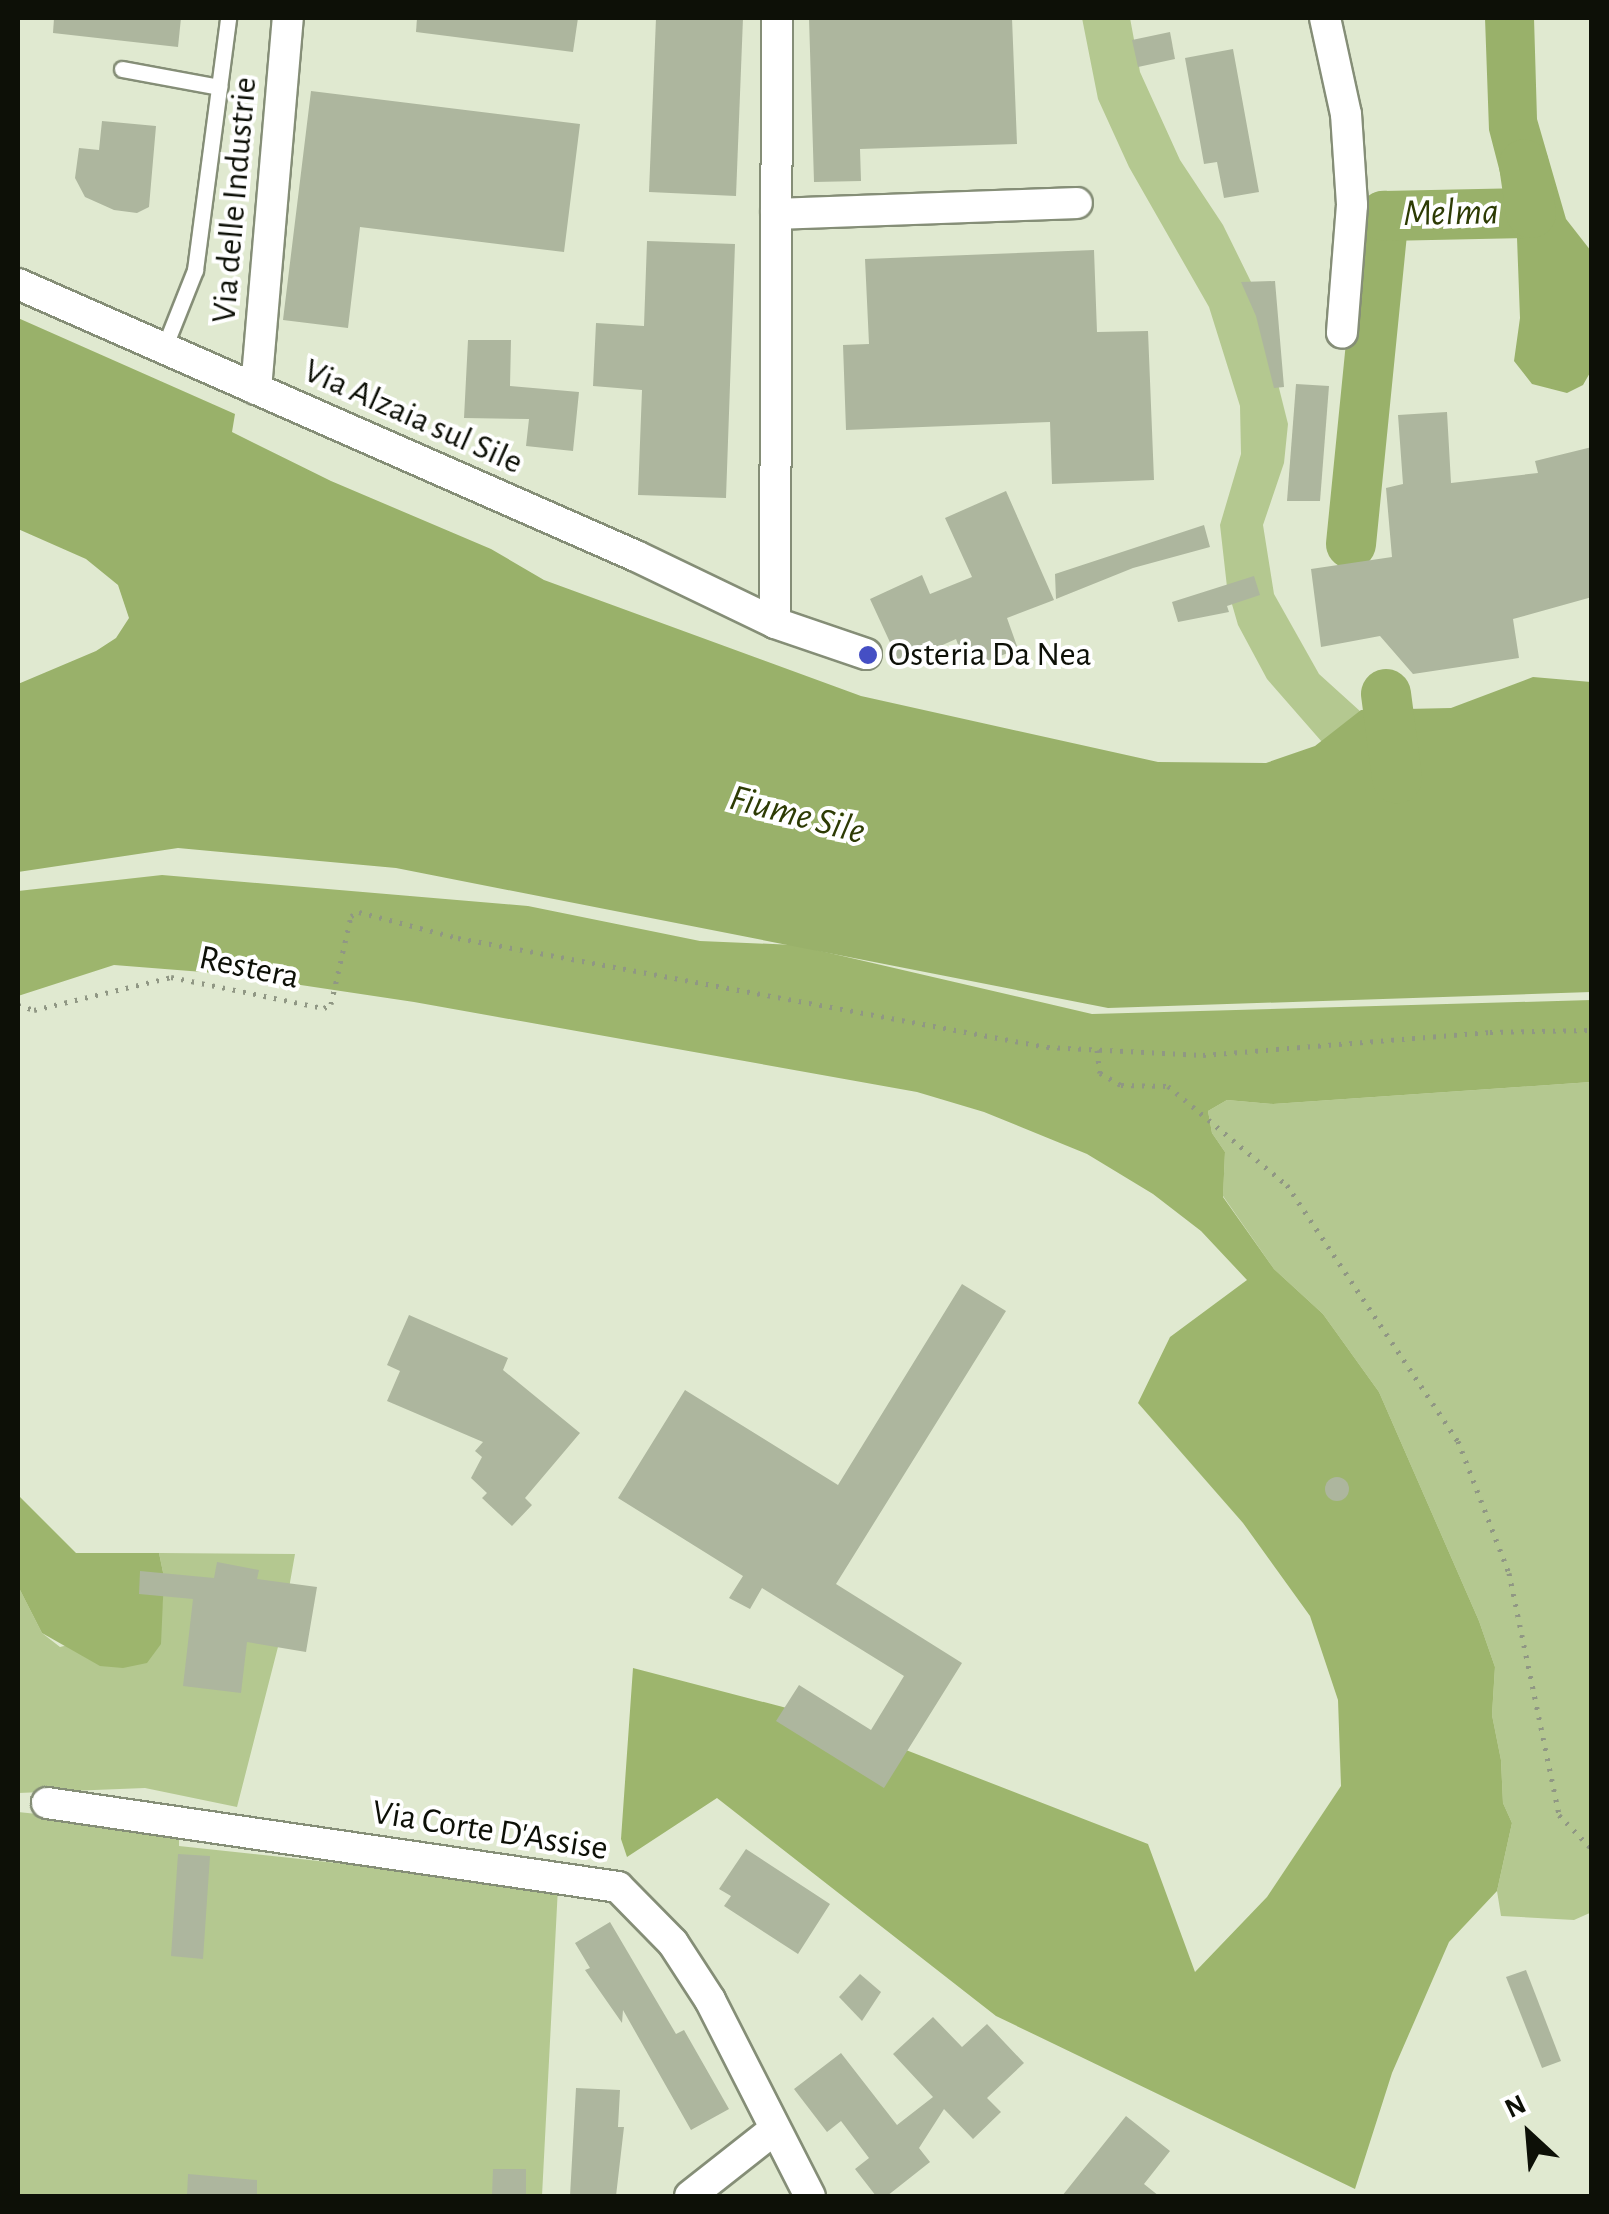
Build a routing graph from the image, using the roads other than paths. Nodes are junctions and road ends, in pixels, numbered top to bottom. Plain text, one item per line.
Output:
1 (228, 18) edge
2 (288, 18) edge
3 (777, 18) edge
4 (1324, 18) edge
5 (122, 69) dead end
6 (219, 87) junction
7 (1076, 203) dead end
8 (776, 214) junction
9 (18, 284) edge
10 (1342, 334) dead end
11 (164, 348) junction
12 (256, 388) junction
13 (775, 623) junction
14 (866, 654) dead end
15 (47, 1804) dead end
16 (774, 2130) junction
17 (690, 2196) edge
18 (810, 2196) edge

1 - 6 lane
2 - 12 street, Via delle Industrie
3 - 8 street
4 - 10 street
5 - 6 lane
6 - 11 lane
7 - 8 street
8 - 13 street
9 - 11 street, Via Alzaia sul Sile
11 - 12 street, Via Alzaia sul Sile
12 - 13 street, Via Alzaia sul Sile
13 - 14 street, Via Alzaia sul Sile
15 - 16 street, Via Corte D'Assise
16 - 17 street
16 - 18 street, Via Corte D'Assise

